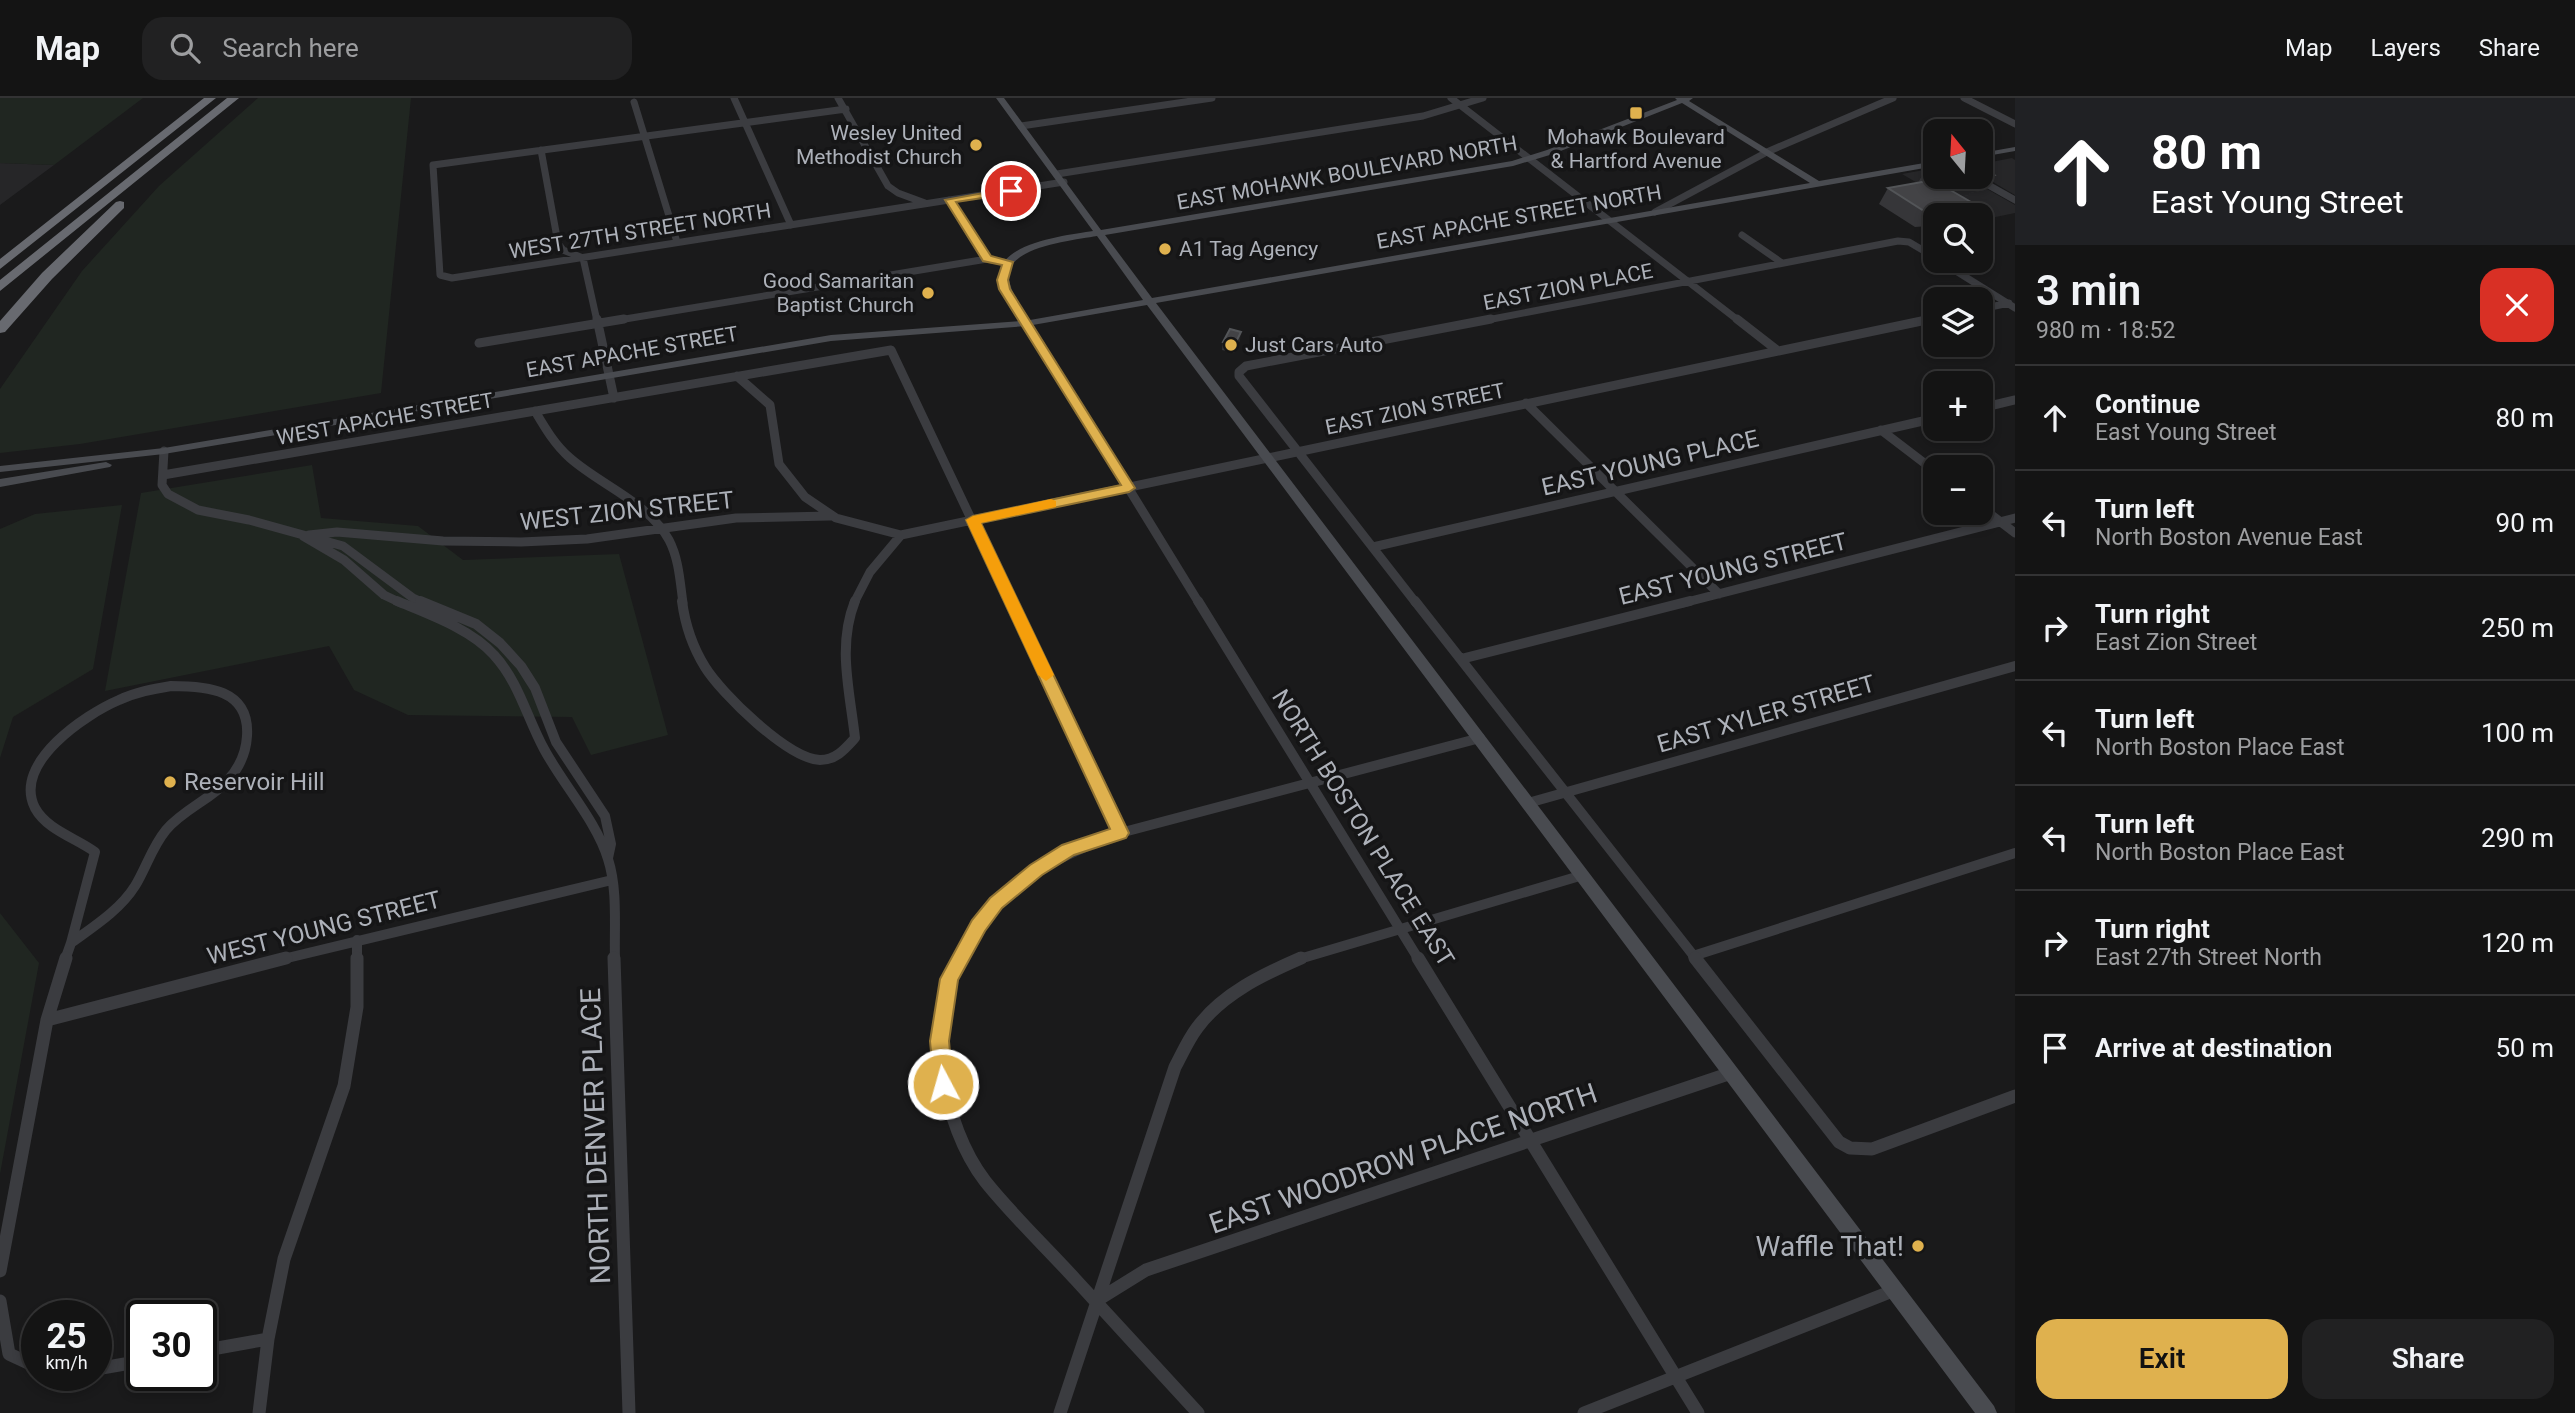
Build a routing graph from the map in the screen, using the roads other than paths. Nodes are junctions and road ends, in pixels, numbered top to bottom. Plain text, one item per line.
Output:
1 (211, 98) edge
2 (234, 98) edge
3 (734, 98) edge
4 (838, 98) edge
5 (1000, 98) edge
6 (1212, 98) edge
7 (1451, 98) edge
8 (1483, 98) edge
9 (1893, 98) edge
10 (1964, 98) edge
11 (1684, 99) edge
12 (634, 102) dead end
13 (1461, 106) junction
14 (846, 109) junction
15 (745, 122) junction
16 (2015, 124) edge
17 (1021, 126) junction
18 (645, 136) junction
19 (170, 150) junction
20 (541, 150) junction
21 (2012, 151) edge
22 (1767, 152) junction
23 (1993, 153) edge
24 (1529, 159) junction
25 (1923, 165) edge
26 (1057, 174) junction
27 (1063, 182) junction
28 (1818, 184) junction
29 (1993, 188) edge
30 (950, 200) junction
31 (2015, 200) edge
32 (928, 204) junction
33 (1655, 212) junction
34 (1610, 221) junction
35 (791, 225) junction
36 (1101, 232) junction
37 (1742, 234) dead end
38 (677, 242) junction
39 (1923, 251) edge
40 (583, 258) junction
41 (987, 259) junction
42 (1008, 262) junction
43 (1782, 263) junction
44 (0, 265) edge
45 (1960, 273) edge
46 (1688, 282) junction
47 (0, 287) edge
48 (1150, 302) junction
49 (2012, 304) edge
50 (1993, 307) edge
51 (1923, 321) edge
52 (597, 323) junction
53 (1027, 323) junction
54 (0, 329) edge
55 (479, 343) dead end
56 (1778, 351) junction
57 (608, 376) junction
58 (737, 376) junction
59 (614, 398) junction
60 (2015, 400) edge
61 (1526, 404) junction
62 (1993, 405) edge
63 (535, 411) junction
64 (1923, 421) edge
65 (1881, 430) junction
66 (164, 451) junction
67 (1299, 452) junction
68 (1269, 458) junction
69 (1923, 462) edge
70 (0, 469) edge
71 (163, 475) junction
72 (0, 482) edge
73 (1129, 488) junction
74 (1616, 491) junction
75 (830, 516) junction
76 (1993, 516) edge
77 (2015, 519) edge
78 (973, 520) junction
79 (2000, 522) junction
80 (662, 528) junction
81 (2015, 533) edge
82 (901, 535) junction
83 (303, 536) junction
84 (1373, 547) junction
85 (1720, 594) junction
86 (1461, 659) junction
87 (2015, 666) edge
88 (1480, 738) junction
89 (1310, 782) junction
90 (1565, 793) junction
91 (1528, 803) junction
92 (1120, 833) junction
93 (2015, 853) edge
94 (608, 858) junction
95 (1583, 875) junction
96 (612, 880) junction
97 (1401, 930) junction
98 (358, 940) junction
99 (70, 943) junction
100 (1693, 956) junction
101 (47, 1020) junction
102 (1731, 1073) junction
103 (2015, 1096) edge
104 (1531, 1141) junction
105 (0, 1271) edge
106 (1895, 1290) junction
107 (0, 1301) edge
108 (1096, 1301) junction
109 (268, 1339) junction
110 (217, 1348) edge
111 (21, 1360) edge
112 (1676, 1377) junction
113 (1687, 1394) junction
114 (259, 1413) edge
115 (629, 1413) edge
116 (1060, 1413) edge
117 (1198, 1413) edge
118 (1584, 1413) edge
119 (1691, 1413) edge
120 (1698, 1413) edge
121 (1987, 1413) edge

1 - 44 highway
2 - 19 highway
3 - 15 street
4 - 14 street
5 - 17 main road
6 - 17 street
7 - 13 street
8 - 13 street
9 - 22 street
10 - 16 street
11 - 22 main road
11 - 24 main road, EAST MOHAWK BOULEVARD NORTH
12 - 18 street
13 - 24 street
13 - 26 street
14 - 15 street
14 - 32 street
15 - 18 street
15 - 35 street
17 - 26 main road
18 - 20 street
18 - 38 street
19 - 47 highway
19 - 54 highway
20 - 40 street
20 - 40 street, WEST 27TH STREET NORTH
21 - 23 main road
22 - 28 main road
22 - 33 street
24 - 34 street
24 - 36 main road, EAST MOHAWK BOULEVARD NORTH
25 - 28 main road, EAST APACHE STREET NORTH
26 - 27 main road
27 - 30 street, WEST 27TH STREET NORTH
27 - 36 main road
28 - 33 main road, EAST APACHE STREET NORTH
29 - 31 street
30 - 32 street, WEST 27TH STREET NORTH
30 - 41 street
32 - 35 street, WEST 27TH STREET NORTH
33 - 34 main road, EAST APACHE STREET NORTH
34 - 46 street
34 - 48 main road, EAST APACHE STREET NORTH
35 - 38 street, WEST 27TH STREET NORTH
36 - 42 main road, EAST MOHAWK BOULEVARD NORTH
36 - 48 main road
37 - 43 street
38 - 40 street, WEST 27TH STREET NORTH
39 - 43 street, EAST ZION PLACE
40 - 52 street
41 - 42 street
41 - 52 street
42 - 53 main road, NORTH BOSTON PLACE EAST
43 - 46 street, EAST ZION PLACE
45 - 49 street
46 - 56 street
46 - 67 street, EAST ZION PLACE
48 - 53 main road, EAST APACHE STREET
48 - 68 main road
49 - 50 street
51 - 56 street, EAST ZION STREET
52 - 55 street
52 - 57 street
53 - 57 main road, EAST APACHE STREET
53 - 73 street, NORTH BOSTON PLACE EAST
56 - 61 street, EAST ZION STREET
57 - 59 street
57 - 66 main road, EAST APACHE STREET
58 - 59 street, WEST APACHE STREET
58 - 75 street
58 - 78 street, EAST APACHE STREET
59 - 63 street, WEST APACHE STREET
60 - 62 street
61 - 67 street, EAST ZION STREET
61 - 74 street
63 - 71 street, WEST APACHE STREET
63 - 80 street
64 - 65 street, EAST YOUNG PLACE
65 - 69 street
65 - 74 street, EAST YOUNG PLACE
66 - 70 main road, EAST APACHE STREET
66 - 71 street
66 - 72 main road, EAST APACHE STREET
67 - 68 street, EAST ZION STREET
67 - 84 street
68 - 73 street, EAST ZION STREET
68 - 88 main road
71 - 83 street, NORTH DENVER PLACE
73 - 78 street, EAST ZION STREET
73 - 89 street, NORTH BOSTON PLACE EAST
74 - 84 street, EAST YOUNG PLACE
74 - 85 street
75 - 80 street, WEST ZION STREET
75 - 82 street
76 - 79 street
77 - 79 street, EAST YOUNG STREET
78 - 82 street, EAST ZION STREET
78 - 92 street
79 - 81 street
79 - 85 street, EAST YOUNG STREET
80 - 82 street
80 - 83 street, WEST ZION STREET
83 - 94 street, NORTH DENVER PLACE
83 - 94 street, NORTH DENVER PLACE
84 - 86 street
85 - 86 street, EAST YOUNG STREET
86 - 90 street
87 - 90 street, EAST XYLER STREET
88 - 89 street
88 - 91 main road
89 - 92 street
89 - 97 street, NORTH BOSTON PLACE EAST
90 - 91 street, EAST XYLER STREET
90 - 100 street
91 - 95 main road
92 - 108 street
93 - 100 street
94 - 96 street, NORTH DENVER PLACE
95 - 97 street
95 - 102 main road
96 - 98 street, WEST YOUNG STREET
96 - 115 street, NORTH DENVER PLACE
97 - 104 street, NORTH BOSTON PLACE EAST
97 - 108 street
98 - 101 street, WEST YOUNG STREET
98 - 109 street
99 - 99 street
99 - 101 street
100 - 103 street
101 - 105 street
102 - 104 street, EAST WOODROW PLACE NORTH
102 - 106 main road
104 - 108 street, EAST WOODROW PLACE NORTH
104 - 112 street, NORTH BOSTON PLACE EAST
106 - 112 street
106 - 121 main road
107 - 111 street
108 - 116 street
108 - 117 street
109 - 110 street
109 - 114 street
112 - 113 street, NORTH BOSTON PLACE EAST
112 - 118 street
113 - 119 street
113 - 120 street, NORTH BOSTON PLACE EAST

